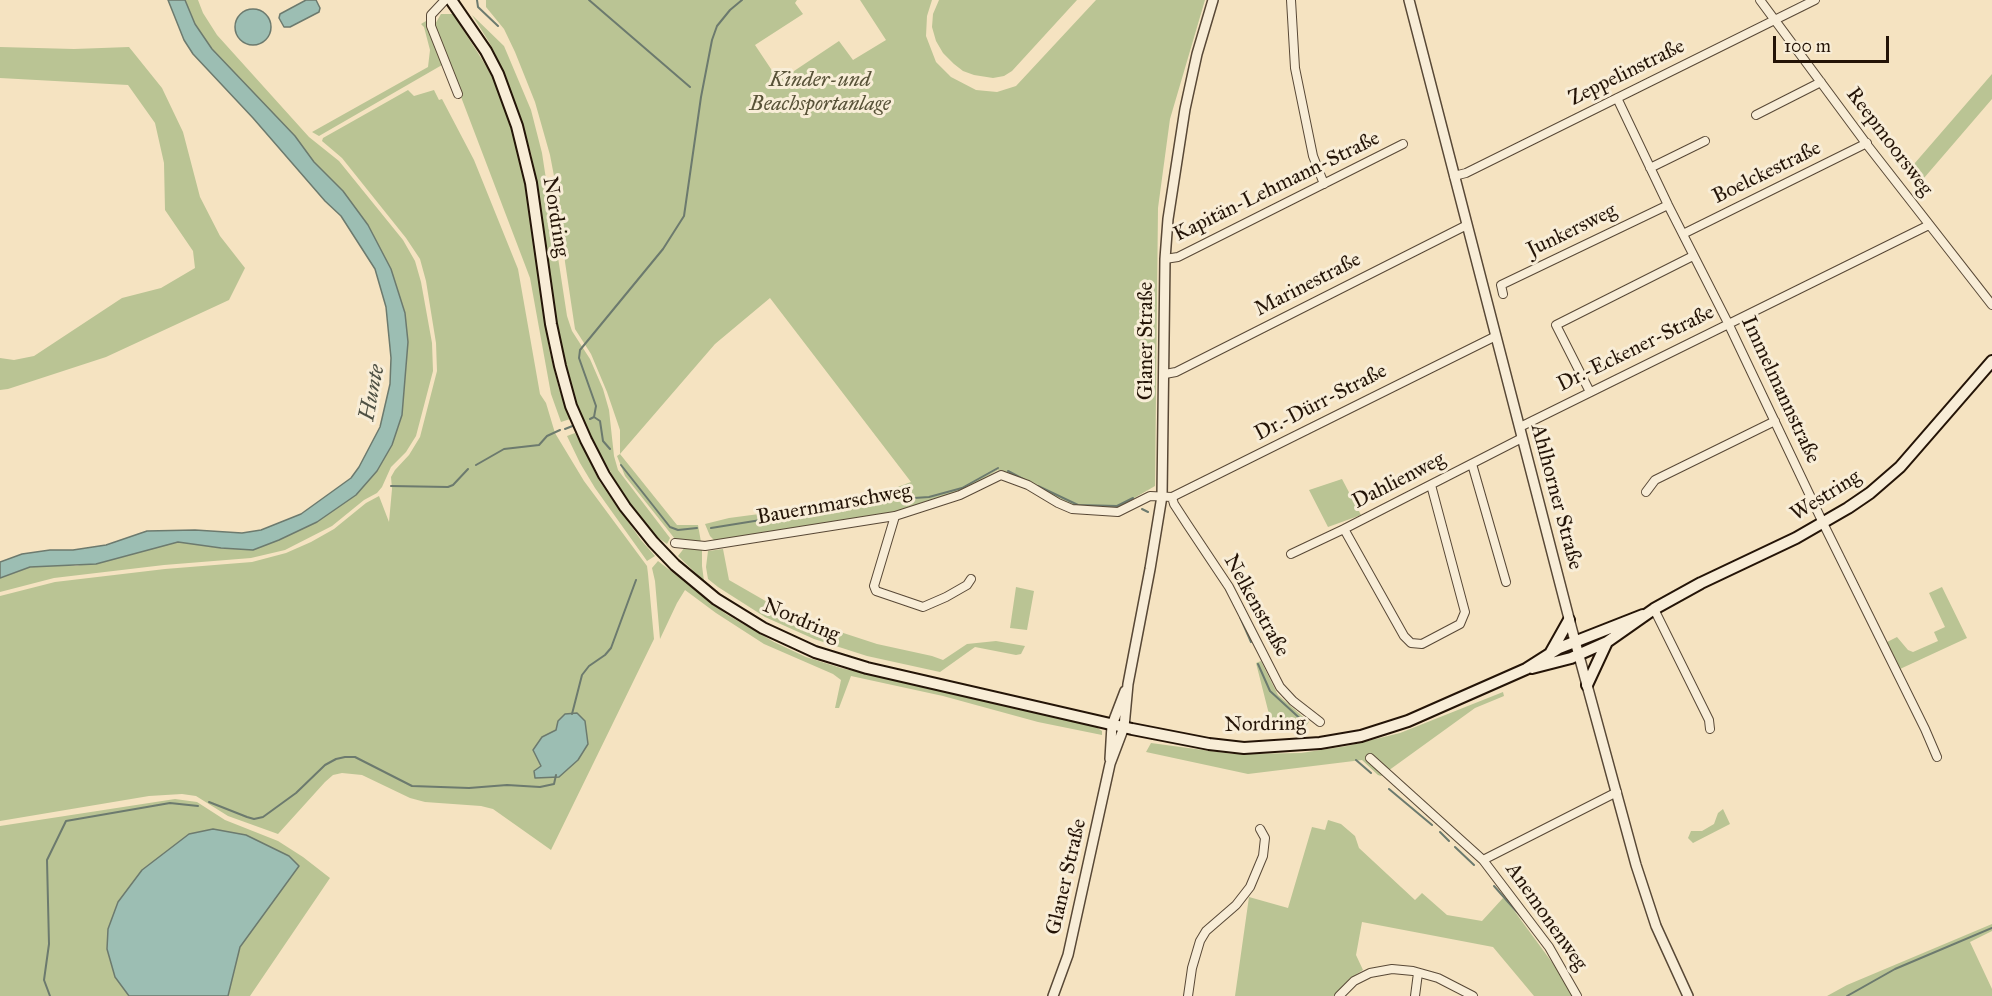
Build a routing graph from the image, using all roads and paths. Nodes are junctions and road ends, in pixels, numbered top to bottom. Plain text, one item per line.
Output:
1 (445, 0) edge
2 (451, 0) edge
3 (1213, 0) edge
4 (1291, 0) edge
5 (1408, 0) edge
6 (1760, 0) edge
7 (1815, 0) edge
8 (1775, 20) junction
9 (1821, 82) junction
10 (458, 94) dead end
11 (1617, 98) junction
12 (1756, 115) dead end
13 (1705, 141) dead end
14 (1867, 143) junction
15 (1403, 144) dead end
16 (1650, 168) junction
17 (1454, 176) junction
18 (1324, 184) junction
19 (1668, 205) junction
20 (1467, 225) junction
21 (1929, 225) junction
22 (1683, 234) junction
23 (1693, 256) junction
24 (1165, 259) junction
25 (1503, 294) dead end
26 (1992, 305) edge
27 (1728, 323) junction
28 (1496, 336) junction
29 (1992, 362) edge
30 (1165, 374) junction
31 (1590, 392) junction
32 (1775, 422) junction
33 (1520, 427) junction
34 (1522, 438) junction
35 (1472, 464) junction
36 (1431, 485) junction
37 (1646, 492) dead end
38 (1162, 496) junction
39 (1172, 497) junction
40 (895, 516) junction
41 (1823, 523) junction
42 (1344, 529) junction
43 (675, 543) dead end
44 (1291, 554) dead end
45 (971, 579) dead end
46 (1506, 582) dead end
47 (1654, 609) junction
48 (1643, 615) junction
49 (1569, 620) junction
50 (1575, 642) junction
51 (1607, 642) junction
52 (1551, 652) junction
53 (1579, 654) junction
54 (1526, 669) junction
55 (1128, 684) junction
56 (1587, 685) junction
57 (1320, 722) dead end
58 (1112, 725) junction
59 (1124, 727) junction
60 (1710, 729) dead end
61 (1937, 757) dead end
62 (1370, 758) dead end
63 (1110, 764) junction
64 (1617, 792) junction
65 (1260, 829) dead end
66 (1483, 860) junction
67 (1418, 973) junction
68 (1053, 996) edge
69 (1188, 996) edge
70 (1339, 996) edge
71 (1415, 996) edge
72 (1473, 996) edge
73 (1577, 996) edge
74 (1688, 996) edge

1 - 10 street
2 - 58 main road, Nordring
3 - 24 street, Glaner Straße
4 - 18 street
5 - 17 street, Ahlhorner Straße
6 - 8 street, Reepmoorsweg
7 - 8 street, Zeppelinstraße
8 - 9 street, Reepmoorsweg
8 - 11 street, Zeppelinstraße
9 - 12 street
9 - 14 street, Reepmoorsweg
11 - 16 street, Immelmannstraße
11 - 17 street, Zeppelinstraße
13 - 16 street
14 - 21 street, Reepmoorsweg
14 - 22 street, Boelckestraße
15 - 18 street, Kapitän-Lehmann-Straße
16 - 19 street, Immelmannstraße
17 - 20 street, Ahlhorner Straße
18 - 24 street, Kapitän-Lehmann-Straße
19 - 22 street, Immelmannstraße
19 - 25 street, Junkersweg
20 - 28 street, Ahlhorner Straße
20 - 30 street, Marinestraße
21 - 26 street, Reepmoorsweg
21 - 27 street, Dr.-Eckener-Straße
22 - 23 street, Immelmannstraße
23 - 27 street, Immelmannstraße
23 - 31 street
24 - 30 street, Glaner Straße
27 - 31 street, Dr.-Eckener-Straße
27 - 32 street, Immelmannstraße
28 - 33 street, Ahlhorner Straße
28 - 39 street, Dr.-Dürr-Straße
29 - 41 main road, Westring
30 - 38 street, Glaner Straße
31 - 33 street, Dr.-Eckener-Straße
32 - 37 street
32 - 41 street, Immelmannstraße
33 - 34 street, Ahlhorner Straße
34 - 35 street, Dahlienweg
34 - 49 street, Ahlhorner Straße
35 - 36 street, Dahlienweg
35 - 46 street
36 - 42 street, Dahlienweg
36 - 42 street
38 - 39 street
38 - 40 street, Bauernmarschweg
38 - 55 street, Glaner Straße
39 - 57 street, Nelkenstraße
40 - 43 street, Bauernmarschweg
40 - 45 street
41 - 47 main road, Westring
41 - 61 street, Immelmannstraße
42 - 44 street, Dahlienweg
47 - 48 main road, Westring
47 - 60 street
48 - 50 main road, Westring
48 - 51 main road, Westring
49 - 50 street, Ahlhorner Straße
49 - 52 main road
50 - 52 main road, Nordring
50 - 53 street, Ahlhorner Straße
51 - 53 main road, Westring
51 - 56 main road
52 - 54 main road, Nordring
53 - 54 main road, Nordring
53 - 56 street, Ahlhorner Straße
54 - 59 main road, Nordring
55 - 58 street, Glaner Straße
55 - 59 street, Glaner Straße
56 - 64 street, Ahlhorner Straße
58 - 59 main road, Nordring
58 - 63 street, Glaner Straße
59 - 63 street, Glaner Straße
62 - 66 street, Anemonenweg
63 - 68 street, Glaner Straße
64 - 66 street, Anemonenweg
64 - 74 street, Ahlhorner Straße
65 - 69 street
66 - 73 street, Anemonenweg
67 - 70 street
67 - 71 street
67 - 72 street

